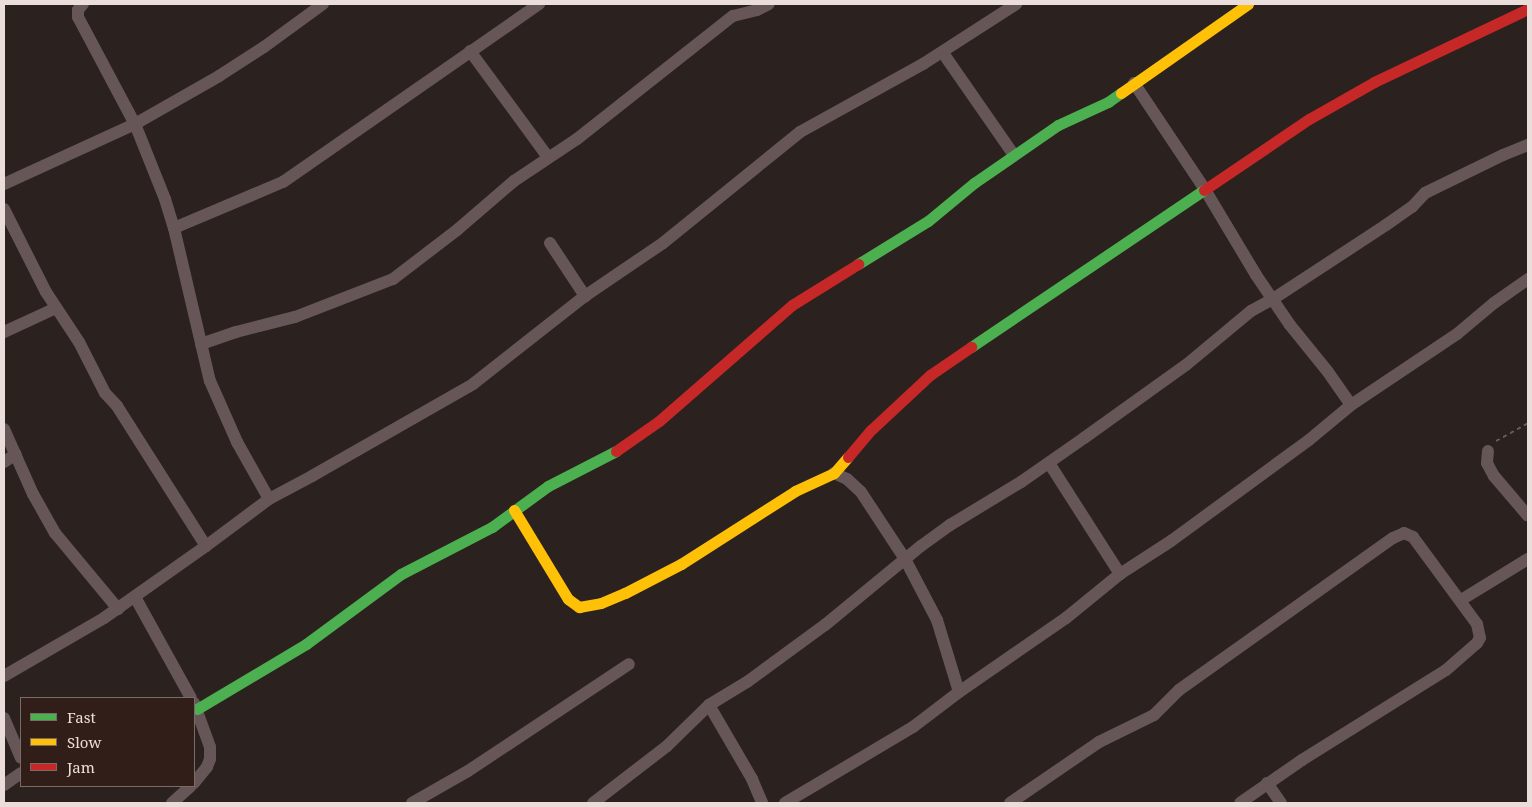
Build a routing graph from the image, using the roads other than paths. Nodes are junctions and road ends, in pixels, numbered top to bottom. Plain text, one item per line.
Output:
1 (83, 4) edge
2 (323, 4) edge
3 (539, 4) edge
4 (769, 4) edge
5 (1016, 4) edge
6 (1248, 4) edge
7 (1528, 9) edge
8 (470, 51) junction
9 (943, 53) junction
10 (1134, 83) junction
11 (136, 124) junction
12 (1528, 145) edge
13 (1014, 154) junction
14 (548, 157) junction
15 (4, 184) edge
16 (1204, 188) junction
17 (4, 209) edge
18 (174, 228) junction
19 (550, 243) dead end
20 (1528, 279) edge
21 (586, 296) junction
22 (1273, 299) junction
23 (56, 308) junction
24 (4, 332) edge
25 (201, 344) junction
26 (1351, 405) junction
27 (4, 429) edge
28 (1488, 451) road end
29 (16, 454) junction
30 (4, 462) edge
31 (1049, 463) junction
32 (834, 473) junction
33 (269, 498) junction
34 (514, 510) junction
35 (1528, 516) edge
36 (206, 546) junction
37 (905, 559) junction
38 (1528, 559) edge
39 (1120, 574) junction
40 (136, 597) junction
41 (1461, 600) junction
42 (118, 609) junction
43 (629, 664) dead end
44 (4, 676) edge
45 (959, 692) junction
46 (191, 697) edge
47 (195, 702) edge
48 (709, 705) junction
49 (195, 706) edge
50 (4, 718) edge
51 (20, 756) edge
52 (20, 774) edge
53 (195, 782) edge
54 (1267, 783) junction
55 (4, 785) edge
56 (190, 787) edge
57 (172, 803) edge
58 (412, 803) edge
59 (593, 803) edge
60 (762, 803) edge
61 (785, 803) edge
62 (1010, 803) edge
63 (1240, 803) edge
64 (1281, 803) edge

1 - 11 street
2 - 11 street
3 - 8 street
4 - 14 street
5 - 9 street
6 - 10 street
7 - 16 street
8 - 14 street
8 - 18 street
9 - 13 street
9 - 21 street
10 - 13 street
10 - 16 street
11 - 15 street
11 - 18 street
12 - 22 street
13 - 34 street
14 - 25 street
16 - 22 street
16 - 32 street
17 - 23 street
18 - 25 street
19 - 21 street
20 - 26 street
21 - 33 street
22 - 26 street
22 - 31 street
23 - 24 street
23 - 36 street
25 - 33 street
26 - 39 street
27 - 29 street
28 - 35 street
29 - 30 street
29 - 42 street
31 - 37 street
31 - 39 street
32 - 34 street
32 - 37 street
33 - 36 street
34 - 47 street
36 - 40 street
37 - 45 street
37 - 48 street
38 - 41 street
39 - 45 street
40 - 42 street
40 - 46 street
41 - 54 street
41 - 62 street
42 - 44 street
43 - 58 street
45 - 61 street
48 - 59 street
48 - 60 street
49 - 53 street
50 - 51 street
52 - 55 street
54 - 63 street
54 - 64 street
56 - 57 street

